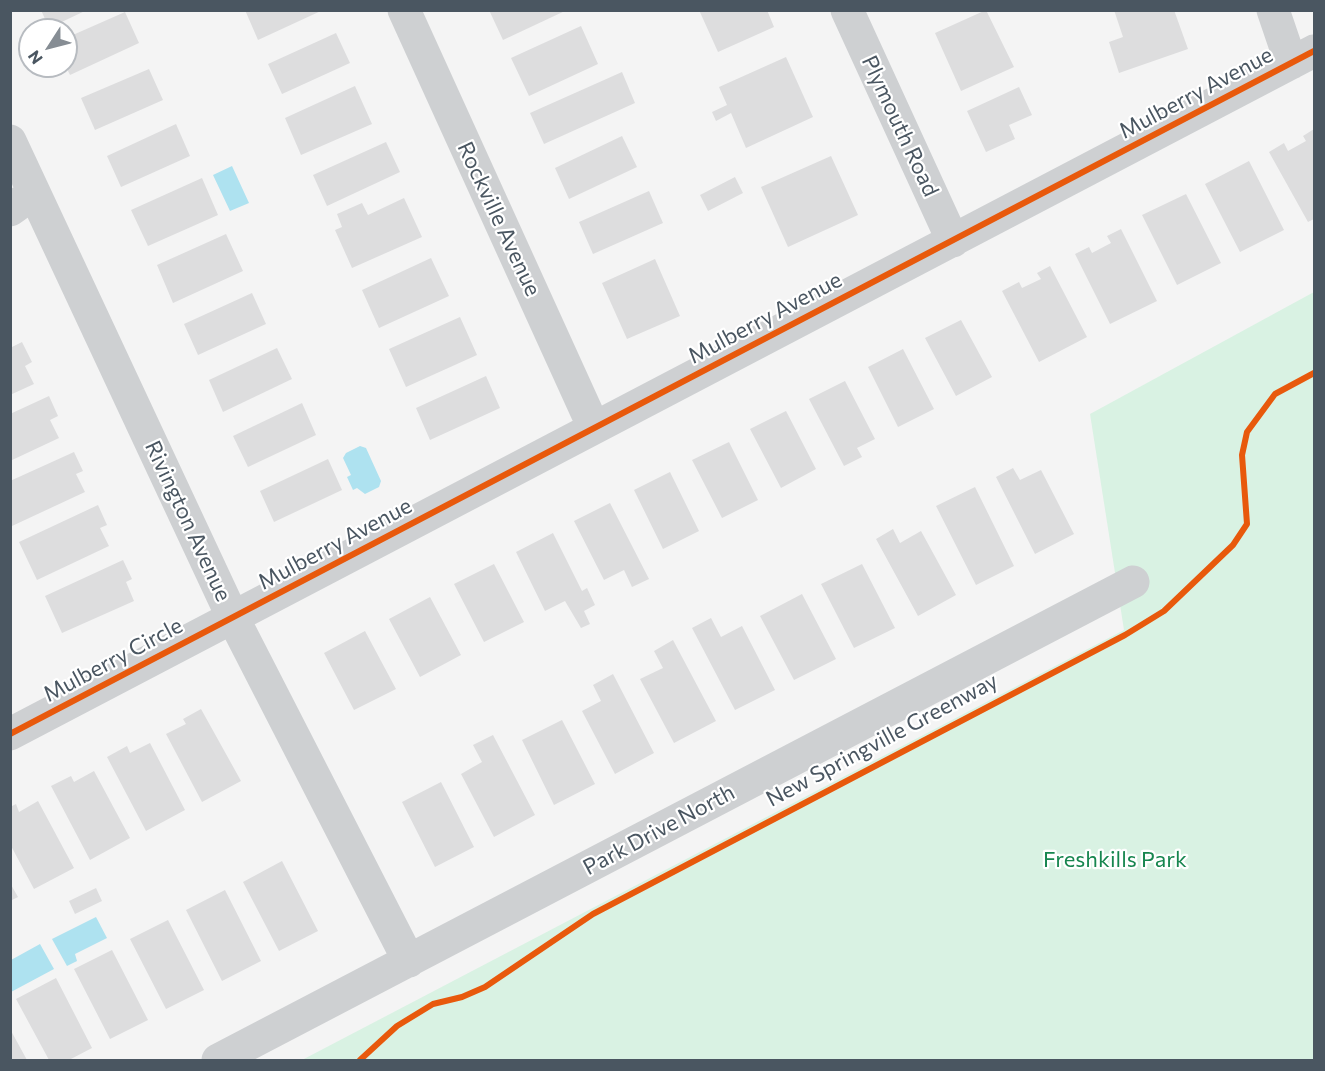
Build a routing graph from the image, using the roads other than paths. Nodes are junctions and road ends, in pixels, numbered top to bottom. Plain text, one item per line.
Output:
1 (404, 10) edge
2 (847, 10) edge
3 (1274, 10) edge
4 (1303, 57) edge
5 (10, 141) edge
6 (22, 202) edge
7 (953, 241) junction
8 (594, 428) junction
9 (1132, 582) dead end
10 (233, 618) junction
11 (10, 734) edge
12 (409, 961) junction
13 (218, 1060) edge

1 - 8 street, Rockville Avenue
2 - 7 street, Plymouth Road
3 - 4 street
4 - 7 street, Mulberry Avenue
5 - 6 street, Rivington Avenue
6 - 10 street, Rivington Avenue
7 - 8 street, Mulberry Avenue
8 - 10 street, Mulberry Avenue
9 - 12 street, Park Drive North
10 - 11 street, Mulberry Circle
10 - 12 street, Rivington Avenue
12 - 13 street, Park Drive North

